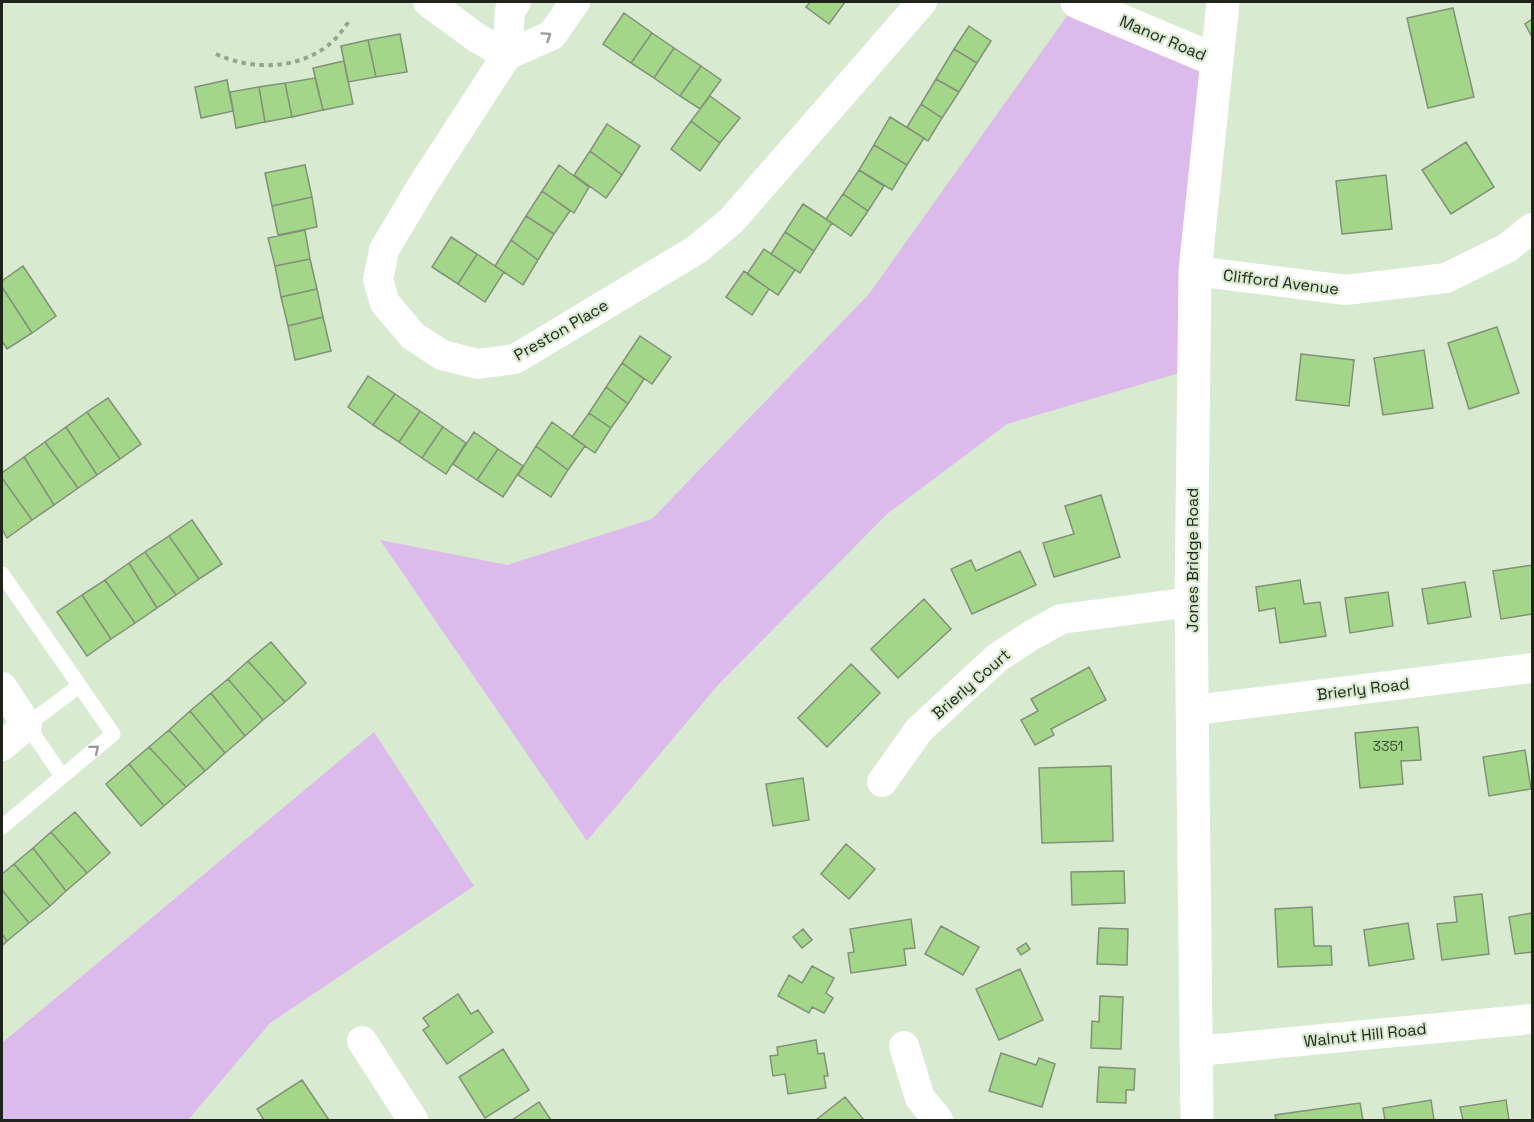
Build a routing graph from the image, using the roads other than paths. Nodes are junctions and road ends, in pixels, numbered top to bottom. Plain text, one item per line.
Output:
1 (428, 2) edge
2 (516, 2) edge
3 (575, 2) edge
4 (922, 2) edge
5 (1077, 2) edge
6 (1223, 2) edge
7 (507, 55) junction
8 (1215, 60) junction
9 (1533, 228) edge
10 (1195, 271) junction
11 (2, 574) edge
12 (1191, 602) junction
13 (1533, 668) edge
14 (79, 686) junction
15 (2, 687) edge
16 (1194, 710) junction
17 (27, 725) junction
18 (2, 746) edge
19 (62, 776) junction
20 (882, 782) dead end
21 (2, 827) edge
22 (1533, 1019) edge
23 (362, 1041) dead end
24 (904, 1046) dead end
25 (1197, 1051) junction
26 (413, 1120) edge
27 (938, 1120) edge
28 (1197, 1120) edge

1 - 7 street
2 - 7 street, Preston Place
7 -> 3 street
4 - 7 street, Preston Place
5 - 8 main road, Manor Road
6 - 8 main road, Jones Bridge Road
8 - 10 main road, Jones Bridge Road
9 - 10 street, Clifford Avenue
10 - 12 main road, Jones Bridge Road
11 - 14 lane
12 - 16 main road, Jones Bridge Road
12 - 20 street, Brierly Court
13 - 16 street, Brierly Road
14 - 17 lane
19 -> 14 lane
15 - 17 street
16 - 25 main road, Jones Bridge Road
17 - 18 street
17 - 19 lane
19 - 21 lane
22 - 25 street, Walnut Hill Road
23 - 26 street
24 - 27 street
25 - 28 main road, Jones Bridge Road

